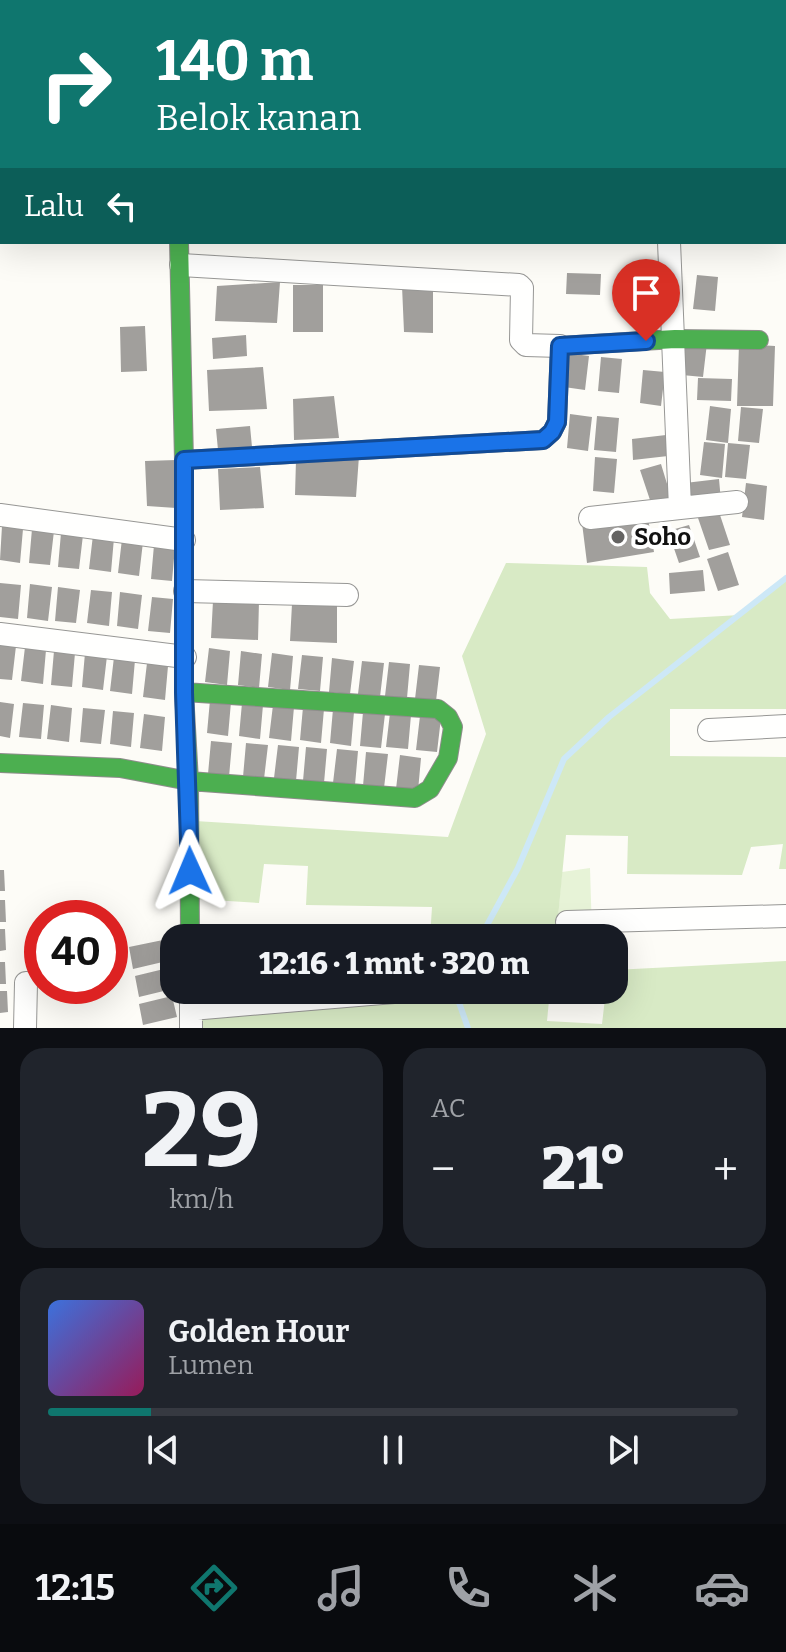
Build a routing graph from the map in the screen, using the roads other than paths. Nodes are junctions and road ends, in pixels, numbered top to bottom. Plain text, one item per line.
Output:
1 (179, 244) edge
2 (669, 244) edge
3 (181, 265) junction
4 (675, 339) junction
5 (759, 340) dead end
6 (560, 346) junction
7 (184, 460) junction
8 (737, 502) dead end
9 (680, 508) junction
10 (0, 515) edge
11 (590, 518) dead end
12 (184, 540) junction
13 (185, 591) junction
14 (347, 595) dead end
15 (0, 634) edge
16 (185, 657) junction
17 (184, 692) junction
18 (786, 726) edge
19 (709, 730) dead end
20 (0, 763) edge
21 (189, 781) junction
22 (786, 916) edge
23 (567, 922) dead end
24 (190, 924) edge
25 (26, 1004) edge
26 (251, 1004) edge
27 (191, 1009) edge
28 (25, 1028) edge

1 - 3 street
2 - 4 street
3 - 6 street
3 - 7 street
4 - 5 street
4 - 6 street
4 - 9 street
6 - 7 street
7 - 12 street
8 - 9 street
9 - 11 street
10 - 12 street
12 - 13 street
13 - 14 street
13 - 16 street
15 - 16 street
16 - 17 street
17 - 21 street
17 - 21 street
18 - 19 street
20 - 21 street
21 - 24 street
22 - 23 street
25 - 28 street
26 - 27 street

